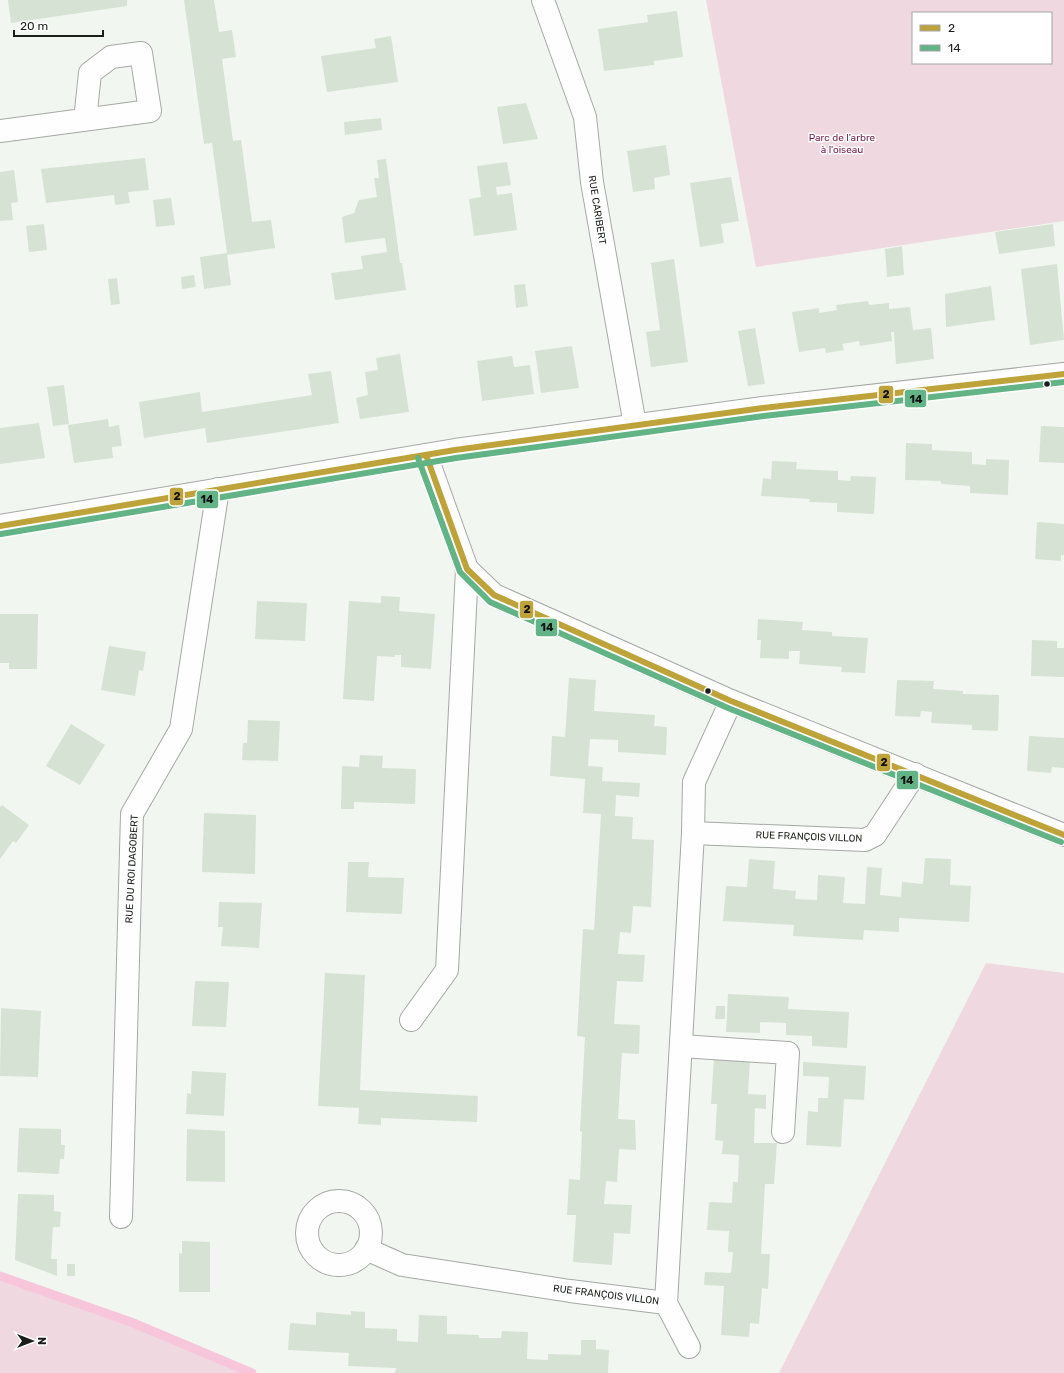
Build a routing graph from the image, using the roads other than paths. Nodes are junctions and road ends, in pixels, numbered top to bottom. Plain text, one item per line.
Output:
1 (543, 0) edge
2 (85, 120) dead end
3 (0, 131) edge
4 (1064, 374) edge
5 (635, 425) junction
6 (426, 455) junction
7 (218, 489) junction
8 (0, 526) edge
9 (467, 569) junction
10 (731, 701) junction
11 (915, 774) junction
12 (693, 833) junction
13 (1064, 835) edge
14 (411, 1020) dead end
15 (681, 1046) junction
16 (783, 1132) dead end
17 (121, 1217) dead end
18 (366, 1249) dead end
19 (666, 1303) junction
20 (689, 1347) dead end

1 - 5 street, RUE CARIBERT
2 - 3 street
4 - 5 street
5 - 6 street
6 - 7 street
6 - 9 street
7 - 8 street
7 - 17 street, RUE DU ROI DAGOBERT
9 - 10 street
9 - 14 street
10 - 11 street
10 - 12 street, RUE FRANÇOIS VILLON
11 - 12 street, RUE FRANÇOIS VILLON
11 - 13 street
12 - 15 street, RUE FRANÇOIS VILLON
15 - 16 street
15 - 19 street, RUE FRANÇOIS VILLON
18 - 19 street, RUE FRANÇOIS VILLON
19 - 20 street

